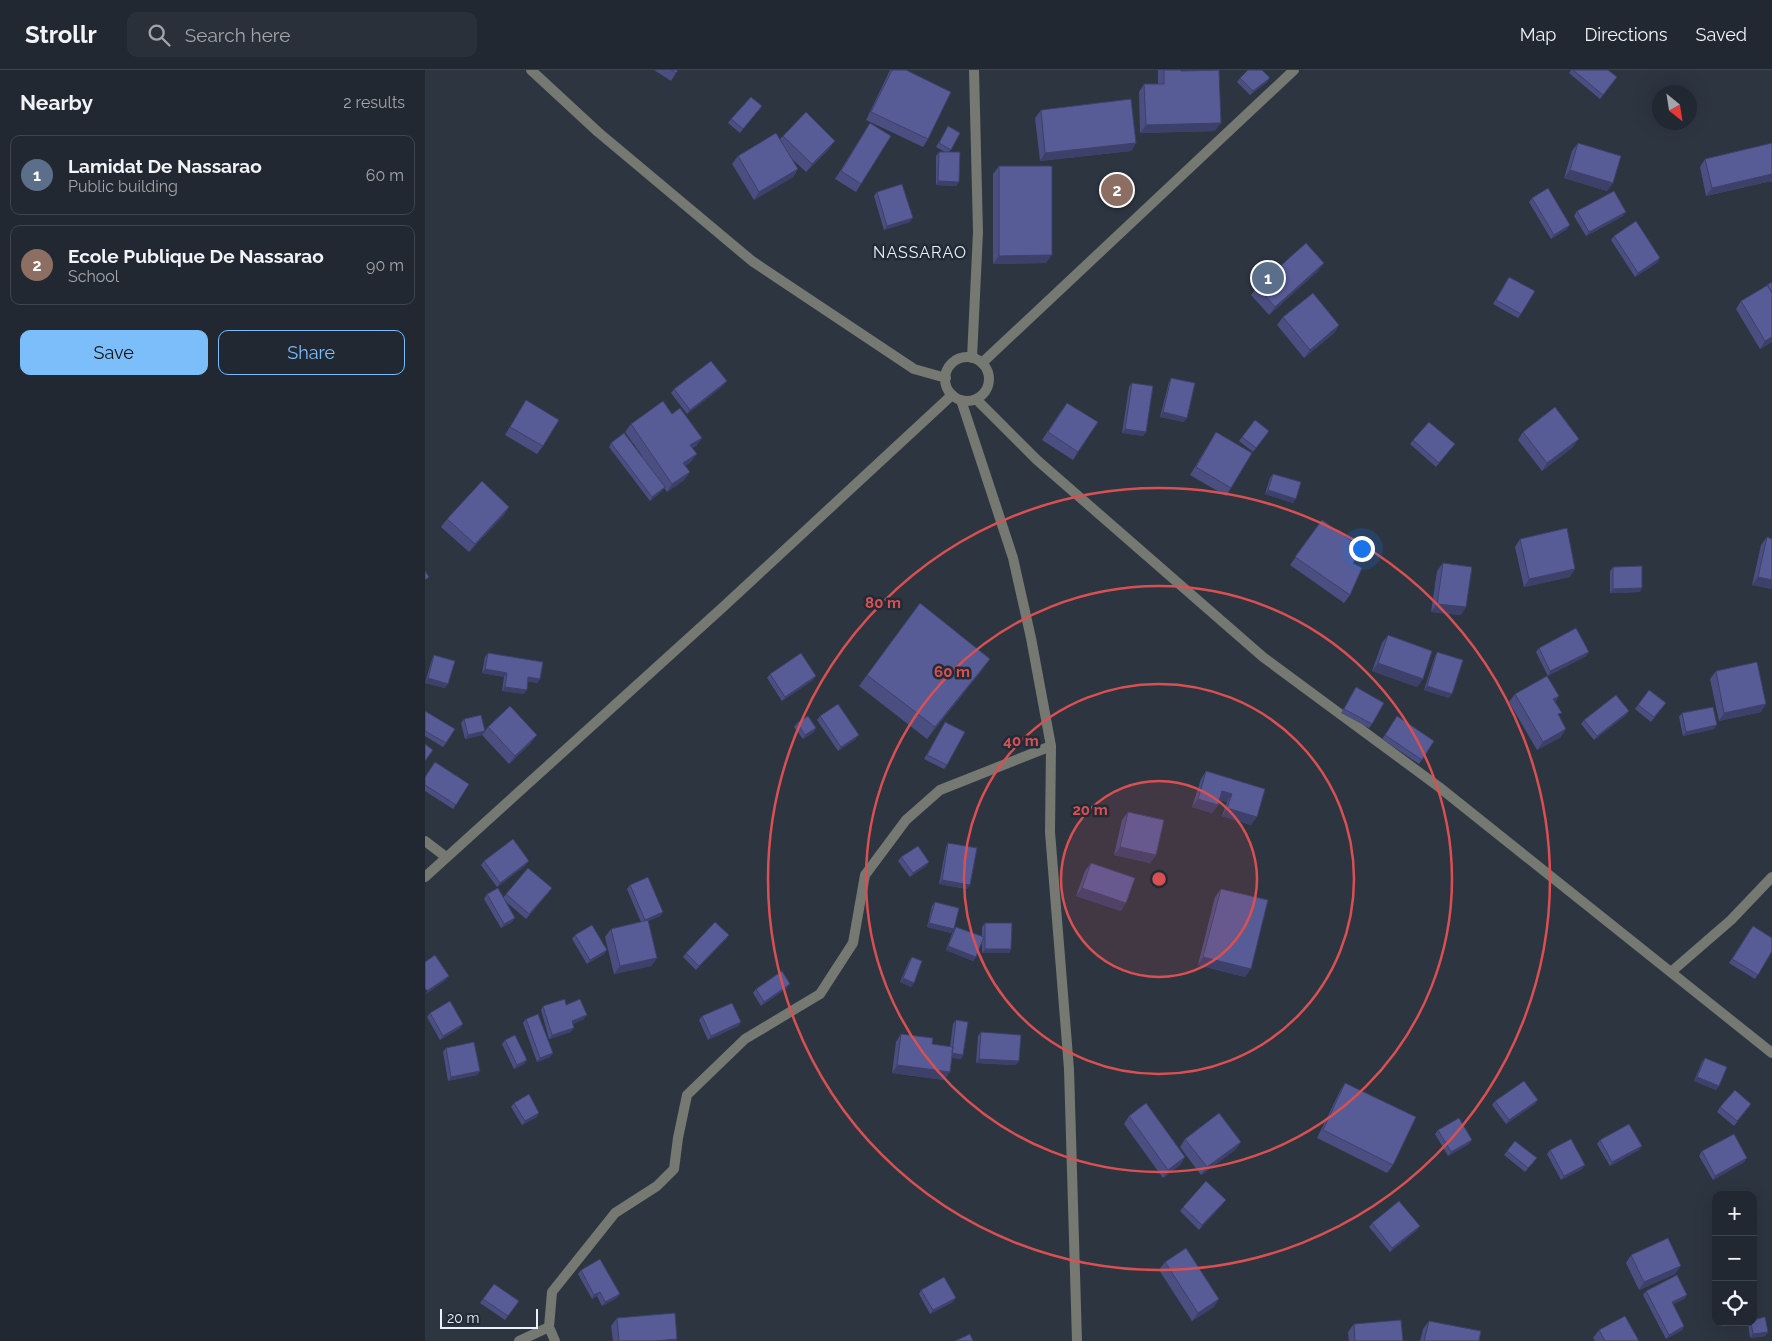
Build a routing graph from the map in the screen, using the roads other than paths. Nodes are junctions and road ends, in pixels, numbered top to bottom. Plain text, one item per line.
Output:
1 (531, 70) edge
2 (974, 70) edge
3 (1294, 70) edge
4 (972, 358) junction
5 (982, 363) junction
6 (946, 378) junction
7 (957, 398) junction
8 (976, 399) junction
9 (1051, 746) junction
10 (425, 841) edge
11 (446, 857) junction
12 (425, 877) edge
13 (1772, 878) edge
14 (1671, 972) junction
15 (1772, 1053) edge
16 (549, 1327) junction
17 (519, 1341) edge
18 (555, 1341) edge
19 (1077, 1341) edge

1 - 6 street
2 - 4 street
3 - 5 street
4 - 5 street
4 - 6 street
5 - 8 street
6 - 7 street
7 - 8 street
7 - 9 street
7 - 11 street
8 - 14 street
9 - 16 street
9 - 19 street
10 - 11 street
11 - 12 street
13 - 14 street
14 - 15 street
16 - 17 street
16 - 18 street

